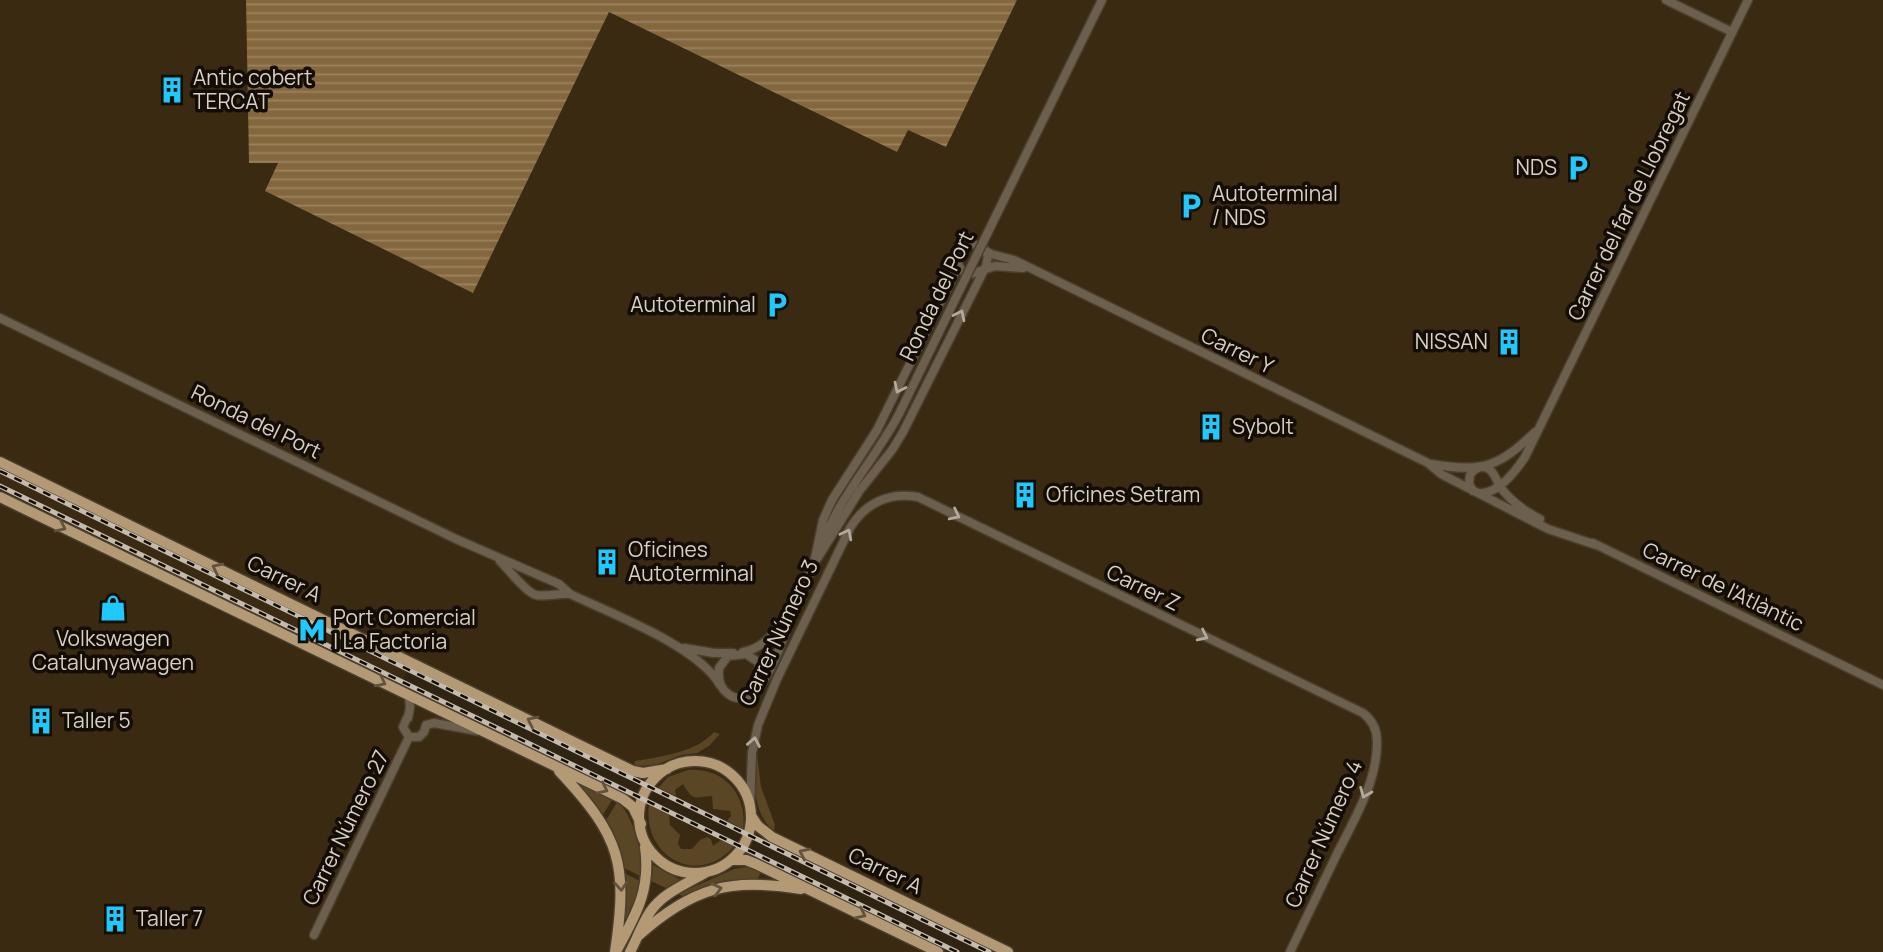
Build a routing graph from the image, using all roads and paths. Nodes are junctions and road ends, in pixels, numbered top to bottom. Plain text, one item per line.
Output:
1 (1102, 0) edge
2 (1666, 0) edge
3 (1748, 0) edge
4 (1732, 33) junction
5 (984, 249) junction
6 (956, 259) junction
7 (1030, 270) junction
8 (982, 271) junction
9 (0, 318) edge
10 (1540, 427) junction
11 (0, 463) edge
12 (1428, 463) junction
13 (1481, 467) junction
14 (1497, 481) junction
15 (1475, 492) junction
16 (890, 496) joint
17 (0, 497) edge
18 (1596, 545) junction
19 (496, 558) junction
20 (814, 563) junction
21 (570, 594) junction
22 (797, 602) junction
23 (681, 648) junction
24 (738, 653) junction
25 (762, 682) junction
26 (720, 685) junction
27 (1883, 685) edge
28 (409, 696) junction
29 (1375, 727) joint
30 (484, 732) junction
31 (409, 737) junction
32 (554, 766) junction
33 (667, 769) junction
34 (751, 813) junction
35 (640, 824) junction
36 (644, 839) junction
37 (731, 860) junction
38 (708, 870) junction
39 (813, 891) junction
40 (314, 935) dead end
41 (638, 936) junction
42 (631, 951) edge
43 (615, 952) edge
44 (938, 952) edge
45 (1008, 952) edge
46 (1290, 952) edge

1 - 20 street, Ronda del Port, bridge
2 - 4 street
3 - 4 street, Carrer del far de Llobregat
4 - 10 street, Carrer del far de Llobregat
5 - 6 street
5 - 7 street, Carrer Y
5 - 8 street
6 - 8 street
6 -> 20 street
7 - 8 street
7 - 12 street, Carrer Y
20 -> 8 street
9 - 19 street, Ronda del Port
10 - 13 street
10 - 14 street, Carrer del far de Llobregat
33 -> 11 main road, Carrer A
12 - 13 street
12 - 15 street
13 - 14 street
13 - 15 street
14 - 15 street
14 - 18 street, Carrer de l'Atlàntic
15 - 18 street
16 -> 29 street, Carrer Z
34 -> 16 street, Carrer Número 3
17 -> 28 main road
18 - 27 street, Carrer de l'Atlàntic
19 - 21 street, Ronda del Port
19 - 21 street, Ronda del Port
20 - 22 street, Ronda del Port
21 - 23 street, Ronda del Port
22 - 24 street, Carrer Número 3
22 - 25 street
23 - 24 street
23 - 26 street
24 - 25 street
24 - 26 street
25 - 26 street
28 - 30 main road
28 - 31 street
29 -> 46 street, Carrer Número 4
30 - 31 street
30 - 32 main road
31 - 40 street, Carrer Número 27
32 -> 35 main road
32 -> 43 main road
33 - 34 main road
33 - 35 main road
34 - 37 main road
45 -> 34 main road, Carrer A
35 - 36 main road
36 - 38 main road
36 - 43 main road
37 - 38 main road
37 - 39 main road
38 - 41 main road
41 -> 39 main road
39 -> 44 main road
41 - 42 main road

